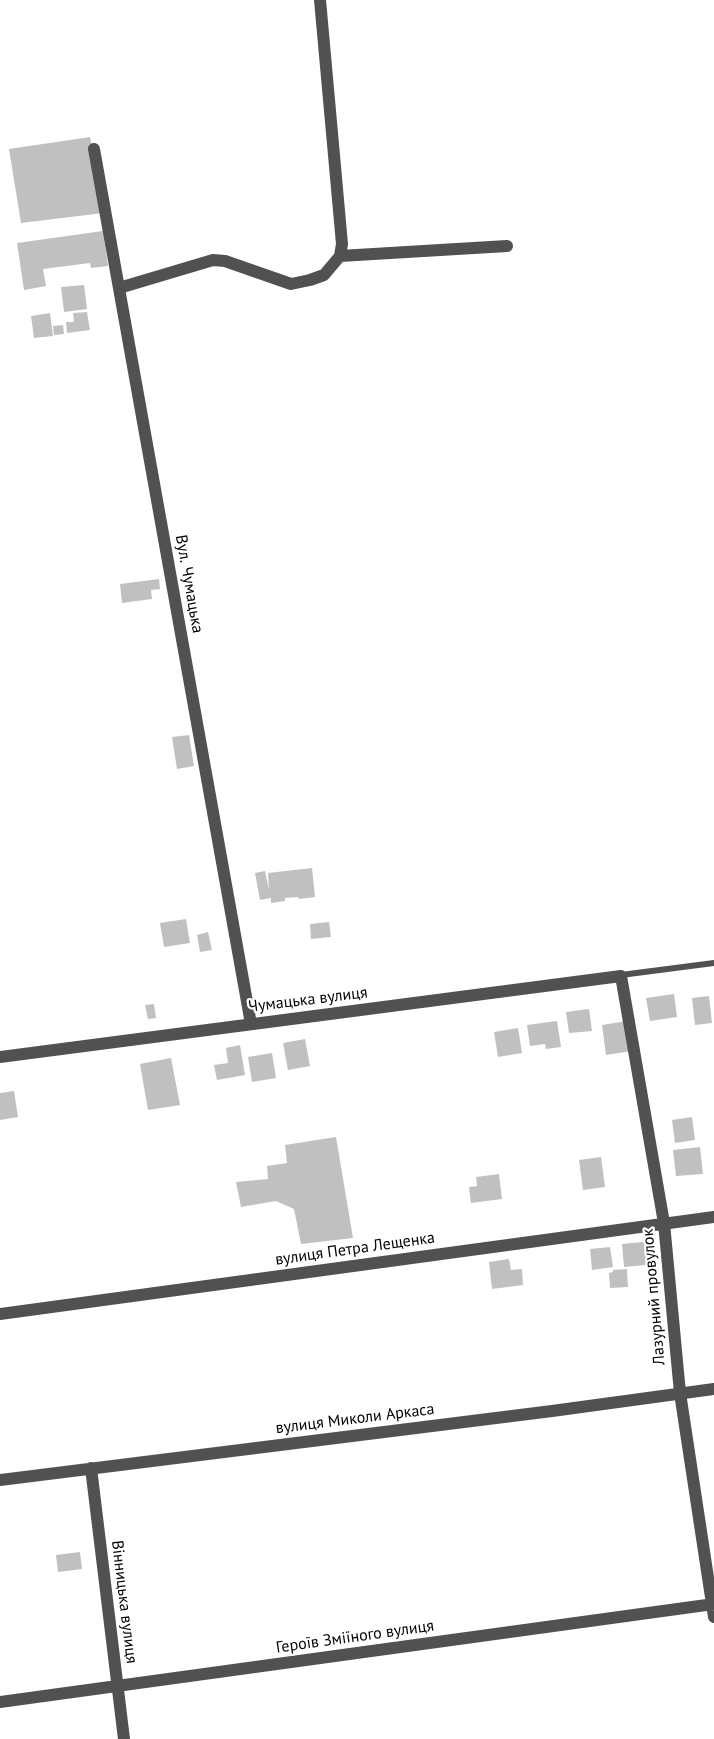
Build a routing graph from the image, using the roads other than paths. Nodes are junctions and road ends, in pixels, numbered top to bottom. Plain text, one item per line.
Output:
1 (321, 0) edge
2 (94, 149) dead end
3 (507, 246) dead end
4 (340, 256) junction
5 (119, 288) junction
6 (714, 963) edge
7 (621, 976) junction
8 (250, 1024) junction
9 (0, 1057) edge
10 (714, 1216) edge
11 (664, 1223) junction
12 (0, 1314) edge
13 (714, 1389) edge
14 (680, 1394) junction
15 (91, 1468) junction
16 (0, 1480) edge
17 (713, 1608) edge
18 (118, 1686) junction
19 (0, 1702) edge
20 (124, 1739) edge

1 - 4 street
2 - 5 street, Вул. Чумацька
3 - 4 street
4 - 5 street
5 - 8 street, Вул. Чумацька
6 - 7 lane
7 - 8 street, Чумацька вулиця
7 - 11 street, Лазурний провулок
8 - 9 street, Чумацька вулиця
10 - 11 street, вулиця Петра Лещенка
11 - 12 street, вулиця Петра Лещенка
11 - 14 street, Лазурний провулок
13 - 14 street, вулиця Миколи Аркаса
14 - 15 street, вулиця Миколи Аркаса
14 - 17 street, Лазурний провулок
15 - 16 street, вулиця Миколи Аркаса
15 - 18 street, Вінницька вулиця
17 - 18 street, Героїв Зміїного вулиця
18 - 19 street, Героїв Зміїного вулиця
18 - 20 street, Вінницька вулиця

